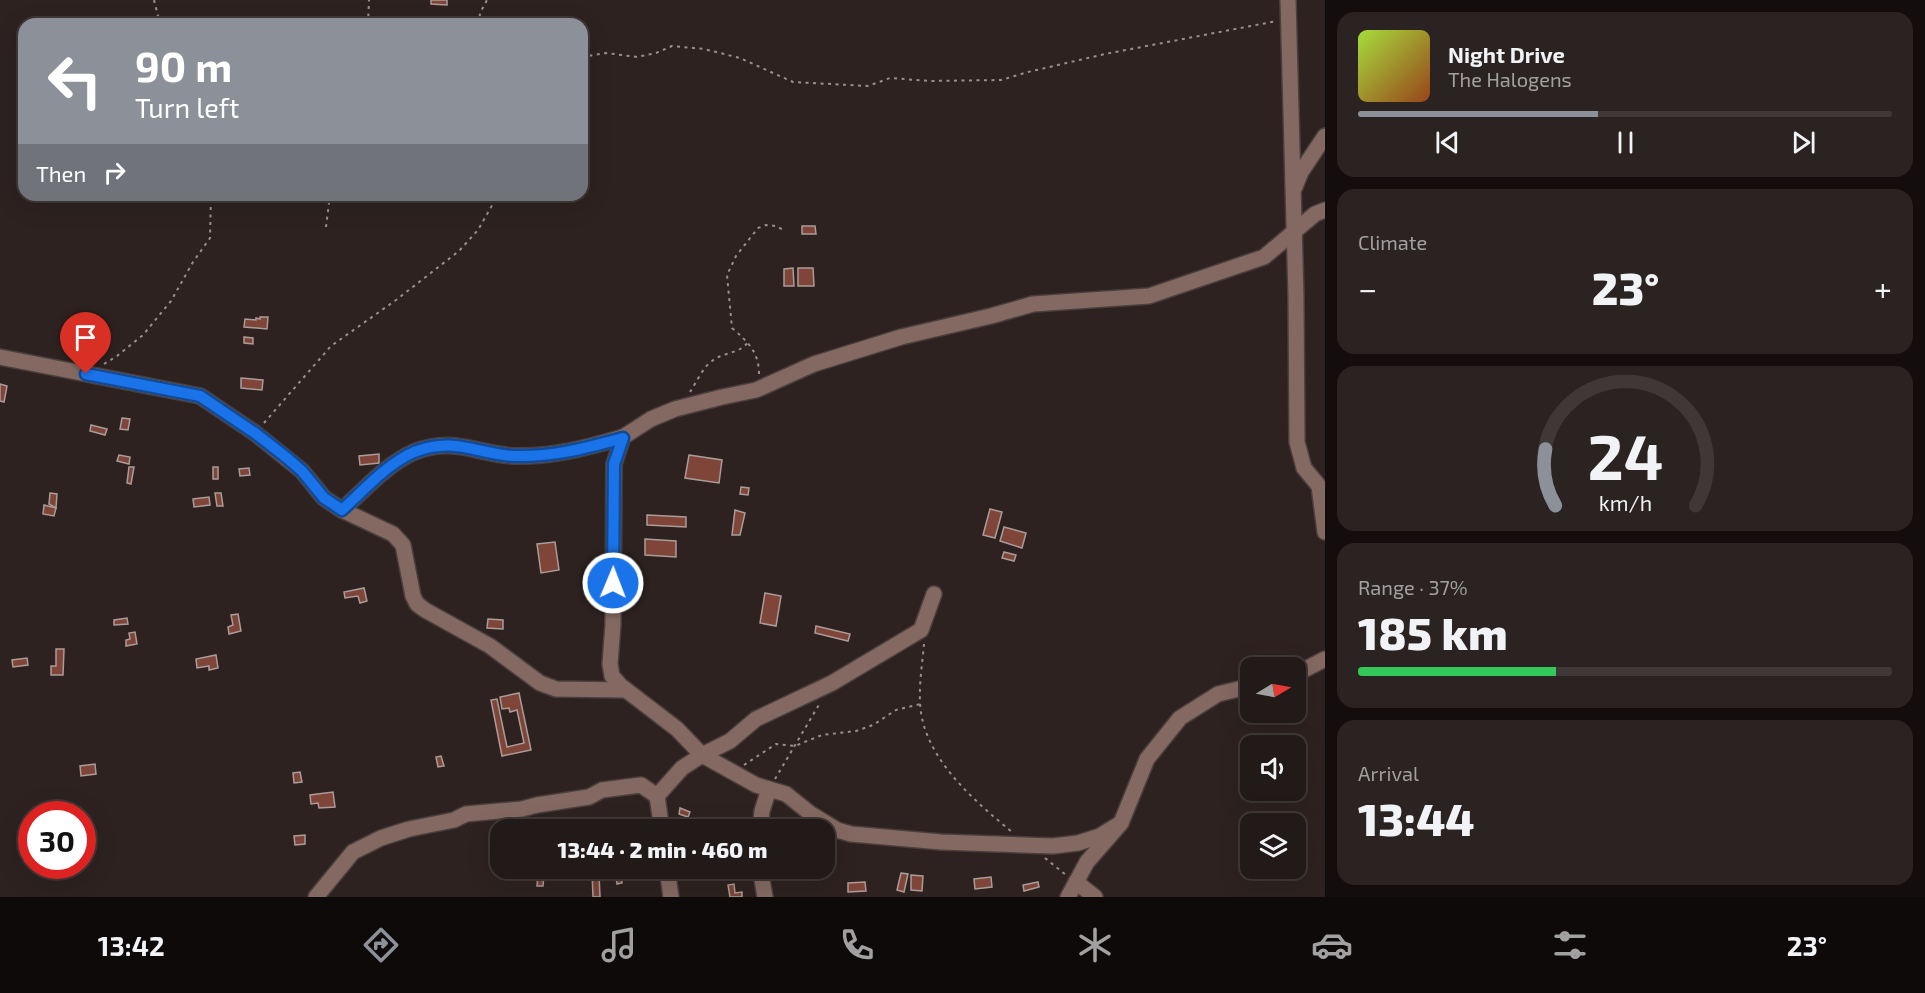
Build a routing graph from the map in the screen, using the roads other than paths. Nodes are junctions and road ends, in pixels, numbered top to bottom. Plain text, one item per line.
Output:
1 (1288, 0) edge
2 (1325, 136) edge
3 (1293, 192) junction
4 (1325, 210) edge
5 (1294, 231) junction
6 (0, 357) edge
7 (623, 438) junction
8 (1322, 487) edge
9 (342, 510) junction
10 (1325, 532) edge
11 (934, 594) dead end
12 (1325, 659) edge
13 (1306, 669) edge
14 (1306, 671) edge
15 (1325, 671) edge
16 (1240, 689) edge
17 (626, 690) junction
18 (702, 755) junction
19 (769, 789) junction
20 (657, 795) junction
21 (660, 819) edge
22 (761, 819) edge
23 (1121, 823) junction
24 (669, 879) edge
25 (762, 879) edge
26 (1076, 882) junction
27 (316, 897) edge
28 (671, 897) edge
29 (765, 897) edge
30 (1068, 897) edge
31 (1095, 897) edge

1 - 3 street
2 - 3 street
3 - 5 street
4 - 5 street
5 - 7 street
5 - 8 street
6 - 9 street
7 - 9 street
7 - 17 street
8 - 10 street
9 - 17 street
11 - 18 street
12 - 13 street
14 - 15 street
16 - 23 street
17 - 18 street
18 - 19 street
18 - 20 street
19 - 22 street
19 - 23 street
20 - 21 street
20 - 27 street
23 - 26 street
24 - 28 street
25 - 29 street
26 - 30 street
26 - 31 street

